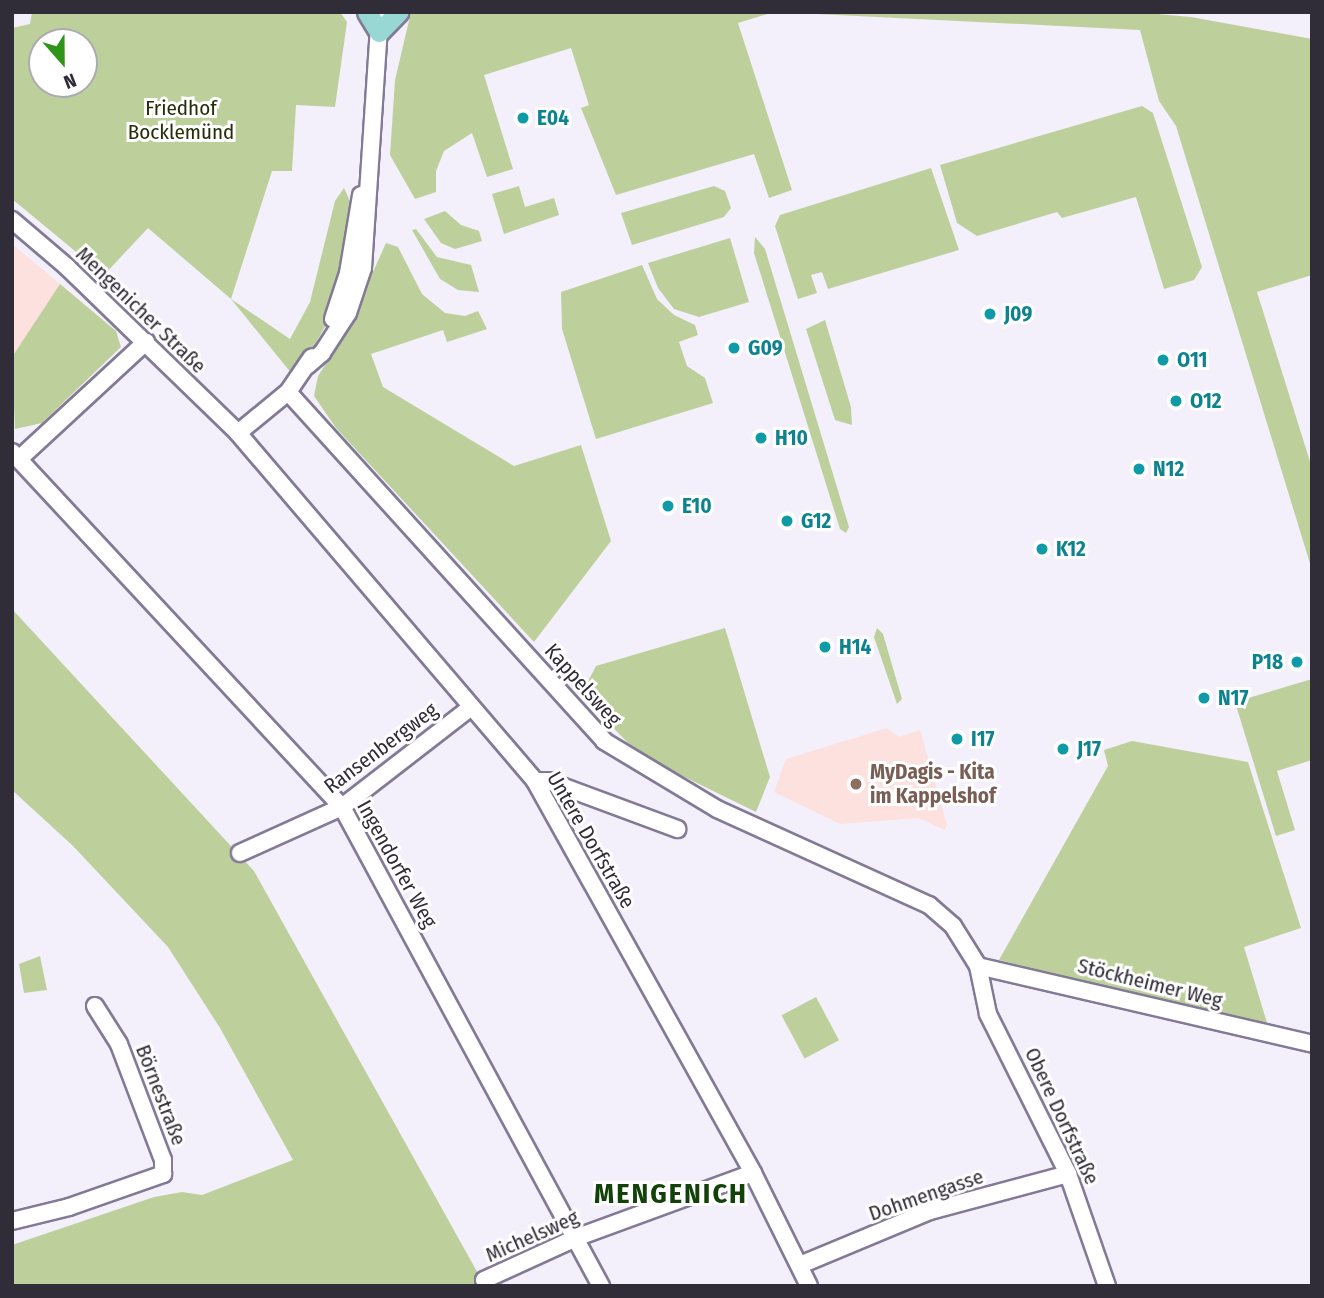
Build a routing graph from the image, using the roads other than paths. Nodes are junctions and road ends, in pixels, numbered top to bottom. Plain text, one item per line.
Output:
1 (367, 12) edge
2 (380, 12) edge
3 (398, 12) edge
4 (379, 33) junction
5 (12, 220) edge
6 (146, 342) junction
7 (288, 392) junction
8 (238, 433) junction
9 (15, 455) edge
10 (470, 708) junction
11 (535, 781) junction
12 (342, 807) junction
13 (677, 829) dead end
14 (240, 853) dead end
15 (978, 966) junction
16 (95, 1006) dead end
17 (1312, 1044) edge
18 (753, 1173) junction
19 (1068, 1174) junction
20 (12, 1221) edge
21 (578, 1237) junction
22 (800, 1265) junction
23 (485, 1280) dead end
24 (601, 1286) edge
25 (808, 1286) edge
26 (1107, 1286) edge

1 - 4 main road
2 - 4 street
3 - 4 main road
4 - 7 street
5 - 6 street, Mengenicher Straße
6 - 8 street, Mengenicher Straße
6 - 9 street
7 - 8 street
7 - 15 street, Kappelsweg
8 - 10 street, Untere Dorfstraße
9 - 12 street, Ingendorfer Weg
10 - 11 street, Untere Dorfstraße
10 - 12 street, Ransenbergweg
11 - 13 street
11 - 18 street, Untere Dorfstraße
12 - 14 street, Ransenbergweg
12 - 21 street, Ingendorfer Weg
15 - 17 street, Stöckheimer Weg
15 - 19 street, Obere Dorfstraße
16 - 20 street, Börnestraße
18 - 21 street, Michelsweg
18 - 22 street, Untere Dorfstraße
19 - 22 street, Dohmengasse
19 - 26 street, Obere Dorfstraße
21 - 23 street, Michelsweg
21 - 24 street, Ingendorfer Weg
22 - 25 street, Untere Dorfstraße

